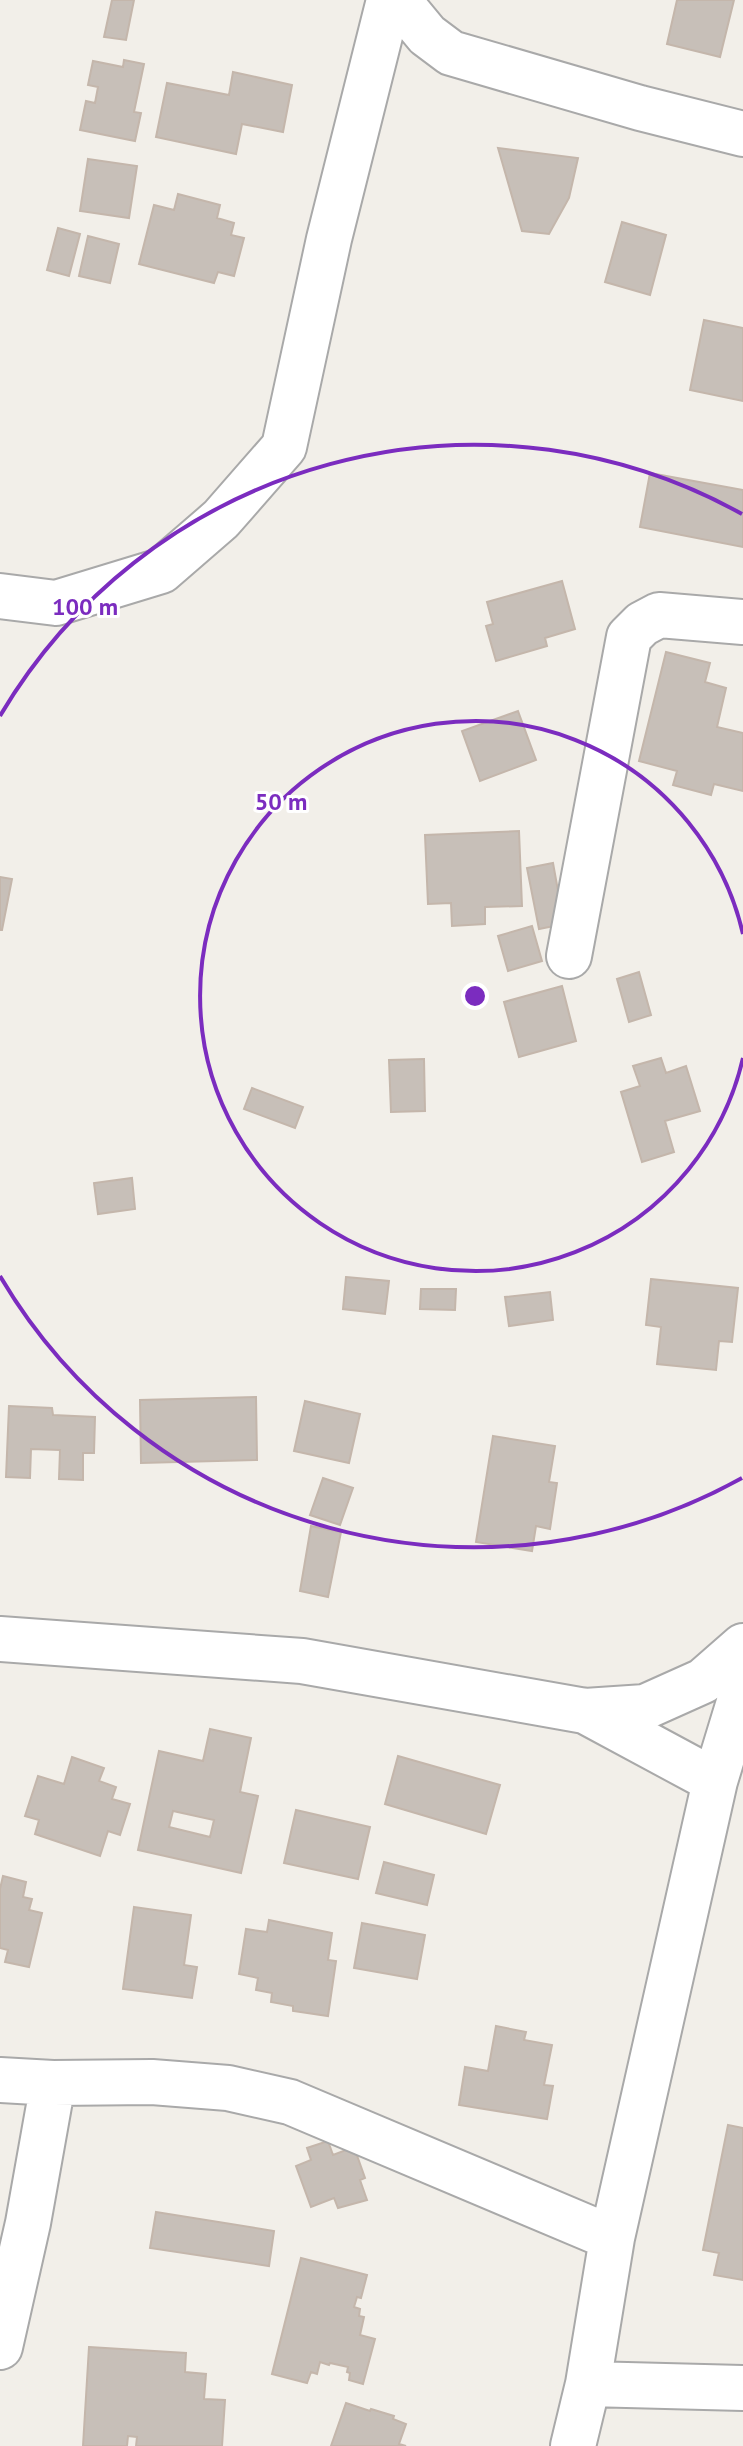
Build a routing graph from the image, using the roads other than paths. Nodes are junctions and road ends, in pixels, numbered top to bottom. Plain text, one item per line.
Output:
1 (389, 0) edge
2 (398, 0) edge
3 (743, 134) edge
4 (0, 596) edge
5 (743, 622) edge
6 (569, 956) dead end
7 (0, 1639) edge
8 (743, 1646) edge
9 (743, 1689) edge
10 (585, 1711) junction
11 (715, 1781) junction
12 (0, 2080) edge
13 (53, 2083) junction
14 (612, 2238) junction
15 (0, 2347) edge
16 (588, 2384) junction
17 (743, 2388) edge
18 (573, 2446) edge

1 - 4 street
2 - 3 street
5 - 6 street
7 - 10 street
8 - 10 street
9 - 11 street
10 - 11 street
11 - 14 street
12 - 13 street
13 - 14 street
13 - 15 street
14 - 16 street
16 - 17 street
16 - 18 street

